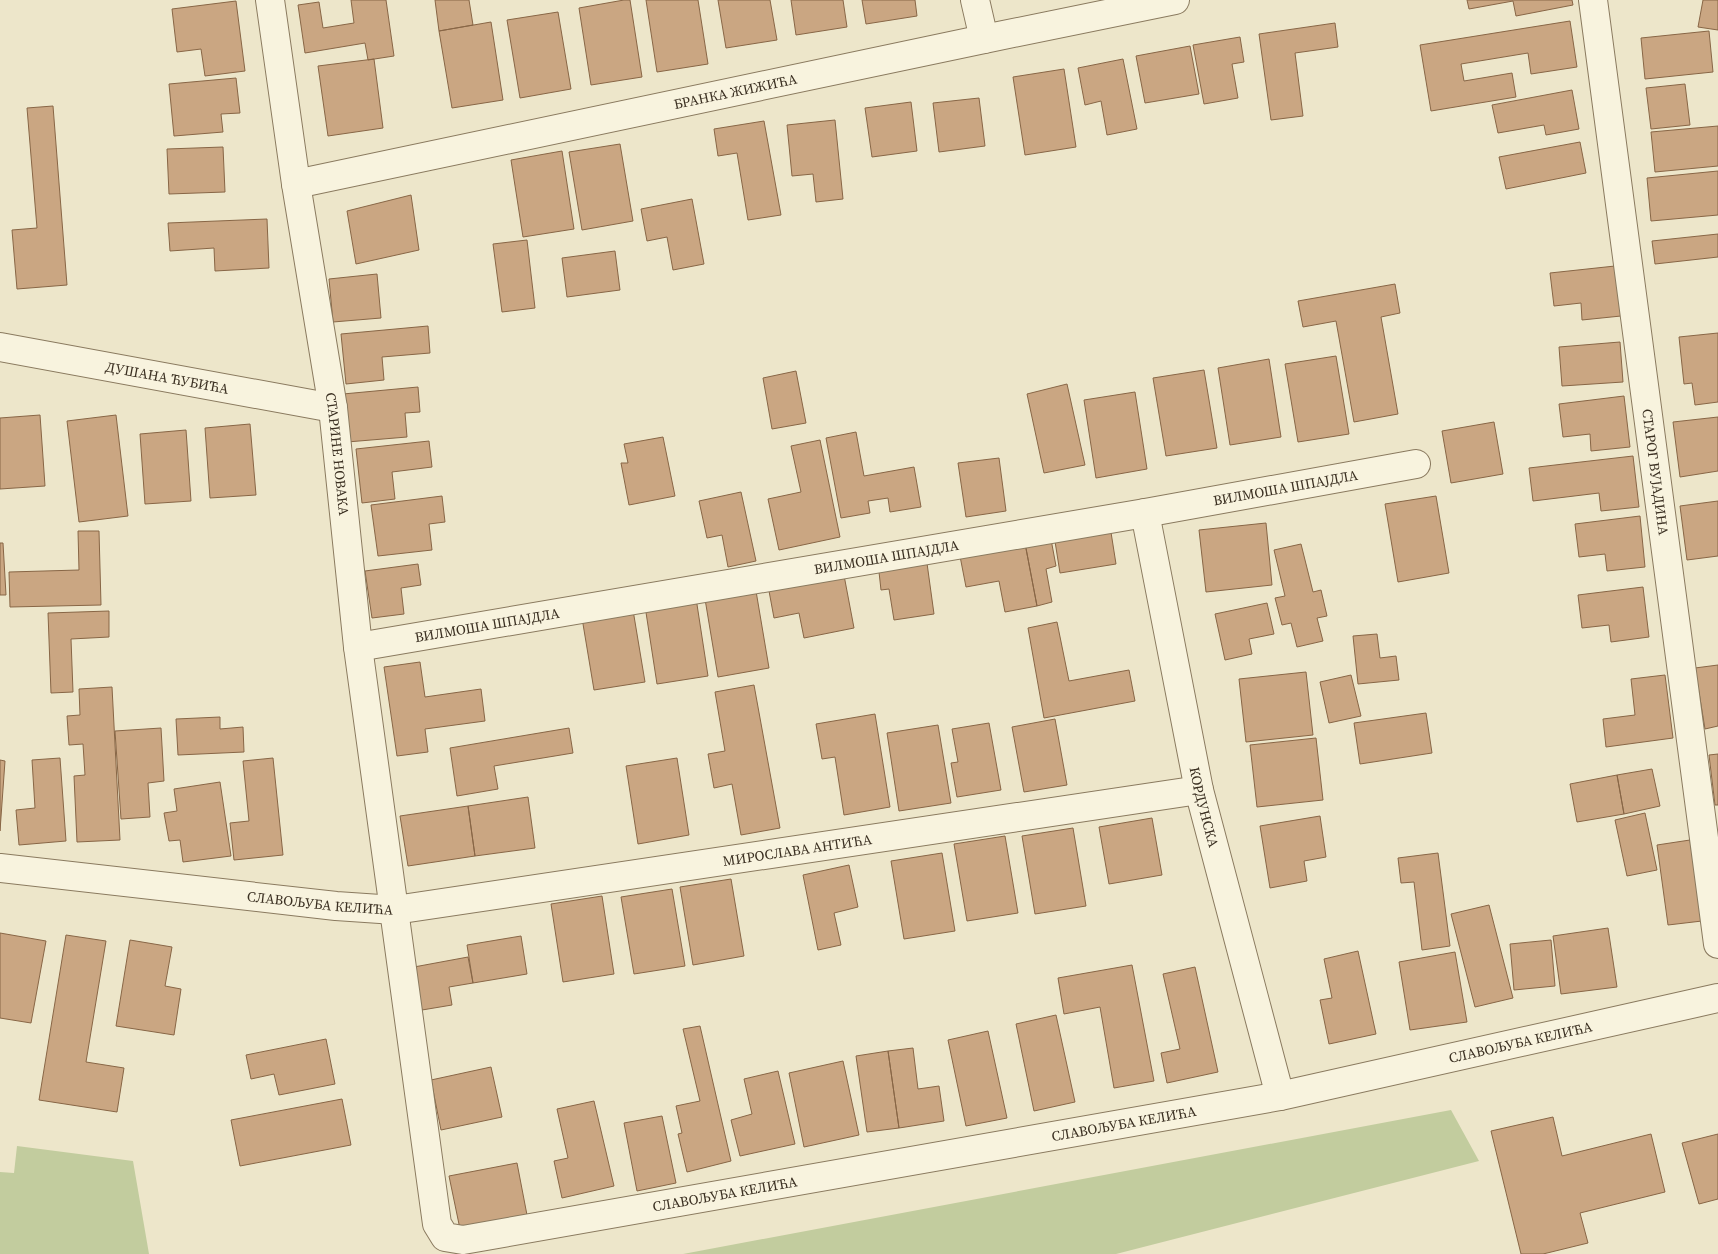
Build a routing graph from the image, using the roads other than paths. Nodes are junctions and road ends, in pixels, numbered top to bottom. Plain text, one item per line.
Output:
1 (270, 0) edge
2 (974, 0) edge
3 (1175, 0) edge
4 (1592, 0) edge
5 (984, 39) junction
6 (296, 184) junction
7 (0, 347) edge
8 (333, 408) junction
9 (1416, 464) dead end
10 (1144, 513) junction
11 (358, 646) junction
12 (1199, 790) junction
13 (0, 868) edge
14 (395, 910) junction
15 (1718, 944) edge
16 (1718, 998) edge
17 (1280, 1096) junction

1 - 6 street, СТАРИНЕ НОВАКА
2 - 5 street
3 - 5 street, БРАНКА ЖИЖИЋА
4 - 15 street, СТАРОГ ВУЈАДИНА
5 - 6 street, БРАНКА ЖИЖИЋА
6 - 8 street, СТАРИНЕ НОВАКА
7 - 8 street, ДУШАНА ЋУБИЋА
8 - 11 street, СТАРИНЕ НОВАКА
9 - 10 street, ВИЛМОША ШПАЈДЛА
10 - 11 street, ВИЛМОША ШПАЈДЛА
10 - 12 street, КОРДУНСКА
11 - 14 street, СТАРИНЕ НОВАКА
12 - 14 street, МИРОСЛАВА АНТИЋА
12 - 17 street, КОРДУНСКА
13 - 14 street, СЛАВОЉУБА КЕЛИЋА
14 - 17 street, СЛАВОЉУБА КЕЛИЋА
16 - 17 street, СЛАВОЉУБА КЕЛИЋА

